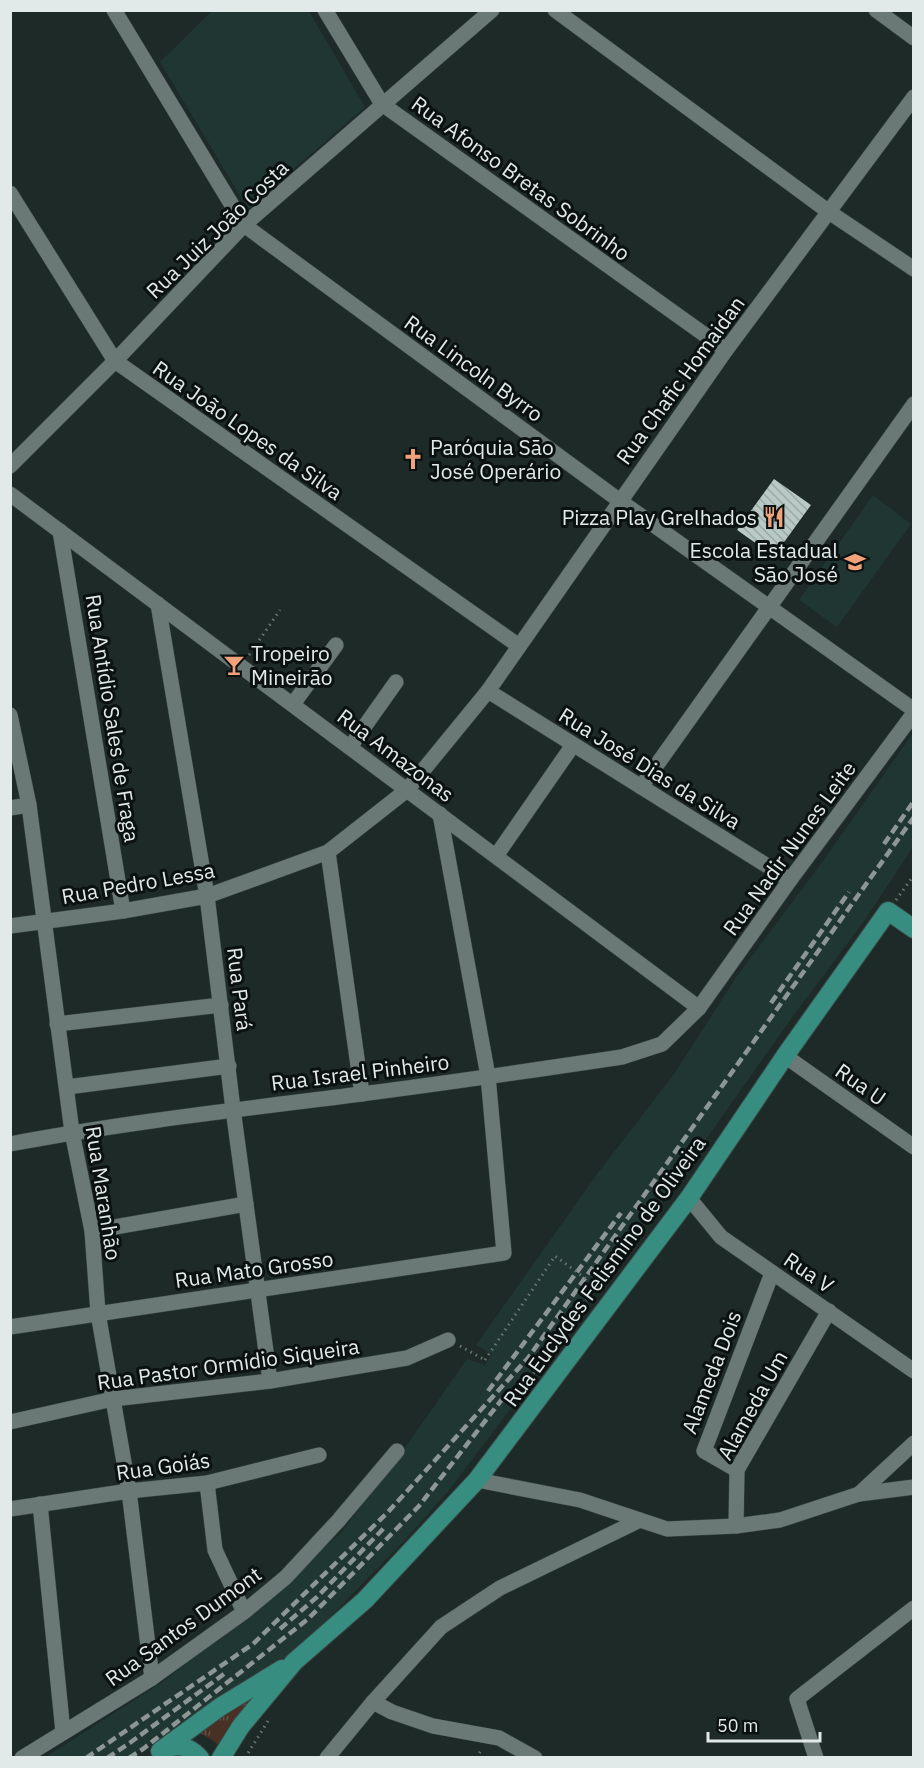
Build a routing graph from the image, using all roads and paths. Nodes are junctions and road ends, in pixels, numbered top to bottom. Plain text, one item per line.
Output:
1 (114, 10) edge
2 (325, 10) edge
3 (492, 10) edge
4 (555, 10) edge
5 (876, 10) edge
6 (914, 38) edge
7 (914, 98) edge
8 (382, 104) junction
9 (10, 193) edge
10 (829, 212) junction
11 (244, 225) junction
12 (914, 269) edge
13 (726, 350) junction
14 (115, 362) junction
15 (914, 404) edge
16 (10, 466) edge
17 (10, 494) edge
18 (620, 501) junction
19 (60, 531) junction
20 (158, 604) junction
21 (769, 607) junction
22 (280, 610) dead end
23 (336, 645) dead end
24 (519, 646) junction
25 (241, 666) junction
26 (396, 682) dead end
27 (488, 691) junction
28 (293, 704) junction
29 (914, 711) edge
30 (10, 715) edge
31 (573, 744) junction
32 (350, 747) junction
33 (641, 787) junction
34 (407, 790) junction
35 (29, 805) junction
36 (10, 808) edge
37 (440, 814) junction
38 (328, 852) junction
39 (496, 856) junction
40 (914, 875) edge
41 (790, 880) junction
42 (207, 896) junction
43 (123, 911) junction
44 (888, 911) junction
45 (44, 921) junction
46 (10, 926) edge
47 (914, 929) edge
48 (222, 1005) junction
49 (699, 1008) junction
50 (57, 1024) junction
51 (785, 1056) junction
52 (229, 1066) junction
53 (488, 1076) junction
54 (67, 1087) junction
55 (362, 1094) junction
56 (233, 1109) junction
57 (72, 1132) junction
58 (10, 1144) edge
59 (914, 1147) edge
60 (689, 1198) junction
61 (246, 1204) junction
62 (92, 1231) junction
63 (772, 1273) junction
64 (257, 1290) junction
65 (828, 1311) junction
66 (98, 1313) junction
67 (10, 1327) edge
68 (448, 1340) joint
69 (914, 1371) edge
70 (270, 1381) junction
71 (523, 1388) dead end
72 (113, 1399) junction
73 (10, 1422) edge
74 (914, 1443) edge
75 (397, 1452) dead end
76 (319, 1455) dead end
77 (737, 1470) junction
78 (477, 1480) junction
79 (207, 1483) junction
80 (914, 1487) edge
81 (129, 1491) junction
82 (859, 1494) junction
83 (40, 1504) junction
84 (10, 1509) edge
85 (640, 1520) junction
86 (736, 1526) junction
87 (914, 1608) edge
88 (244, 1612) junction
89 (294, 1662) junction
90 (152, 1678) junction
91 (373, 1702) junction
92 (269, 1720) dead end
93 (63, 1732) junction
94 (157, 1754) edge
95 (22, 1758) edge
96 (200, 1758) edge
97 (222, 1758) edge
98 (245, 1758) edge
99 (327, 1758) edge
100 (535, 1758) edge
101 (816, 1758) edge

1 - 11 street, Rua Lincoln Byrro
2 - 8 street, Rua Afonso Bretas Sobrinho
3 - 8 street, Rua Juiz João Costa
4 - 10 street
5 - 6 street
7 - 10 street, Rua Chafic Homaidan
8 - 11 street, Rua Juiz João Costa
8 - 13 street, Rua Afonso Bretas Sobrinho
9 - 14 street, Rua João Lopes da Silva
10 - 12 street
10 - 13 street, Rua Chafic Homaidan
11 - 14 street, Rua Juiz João Costa
11 - 18 street, Rua Lincoln Byrro
13 - 18 street, Rua Chafic Homaidan
14 - 16 street, Rua Juiz João Costa
14 - 24 street, Rua João Lopes da Silva
15 - 21 street
17 - 19 street, Rua Amazonas
18 - 21 street, Rua Lincoln Byrro
18 - 24 street, Rua Chafic Homaidan
19 - 20 street, Rua Amazonas
19 - 43 street, Rua Antídio Sales de Fraga
20 - 25 street, Rua Amazonas
20 - 42 street, Rua Pará
21 - 29 street, Rua Lincoln Byrro
21 - 33 street
22 - 25 path
23 - 28 street
24 - 27 street, Rua Chafic Homaidan
25 - 28 street, Rua Amazonas
26 - 32 street
27 - 31 street, Rua José Dias da Silva
27 - 34 street, Rua Pedro Lessa
28 - 32 street, Rua Amazonas
29 - 41 street, Rua Nadir Nunes Leite
30 - 35 street, Rua Maranhão
31 - 33 street, Rua José Dias da Silva
31 - 39 street
32 - 34 street, Rua Amazonas
33 - 41 street, Rua José Dias da Silva
34 - 37 street, Rua Amazonas
34 - 38 street, Rua Pedro Lessa
35 - 36 street
35 - 45 street, Rua Maranhão
37 - 39 street, Rua Amazonas
37 - 53 street
38 - 42 street, Rua Pedro Lessa
38 - 55 street
39 - 49 street, Rua Amazonas
40 - 44 path
41 - 49 street, Rua Nadir Nunes Leite
42 - 43 street, Rua Pedro Lessa
42 - 48 street, Rua Pará
43 - 45 street, Rua Pedro Lessa
44 - 47 main road
44 - 51 main road, Rua Euclydes Felismino de Oliveira
45 - 46 street, Rua Pedro Lessa
45 - 50 street, Rua Maranhão
48 - 50 street
48 - 52 street, Rua Pará
49 - 53 street, Rua Israel Pinheiro
50 - 54 street, Rua Maranhão
51 - 59 street, Rua U
51 - 60 main road, Rua Euclydes Felismino de Oliveira
52 - 54 street
52 - 56 street, Rua Pará
53 - 55 street, Rua Israel Pinheiro
53 - 64 street, Rua Mato Grosso
54 - 57 street, Rua Maranhão
55 - 56 street, Rua Israel Pinheiro
56 - 57 street, Rua Israel Pinheiro
56 - 61 street, Rua Pará
57 - 58 street, Rua Israel Pinheiro
57 - 62 street, Rua Maranhão
60 - 63 street, Rua V
60 - 78 main road, Rua Euclydes Felismino de Oliveira
61 - 62 street
61 - 64 street, Rua Pará
62 - 66 street, Rua Maranhão
63 - 65 street, Rua V
63 - 77 street, Alameda Dois
64 - 66 street, Rua Mato Grosso
64 - 70 street, Rua Pará
65 - 69 street, Rua V
65 - 77 street, Alameda Um
66 - 67 street, Rua Mato Grosso
66 - 72 street, Rua Maranhão
68 - 70 street, Rua Pastor Ormídio Siqueira
68 - 71 path, bridge
70 - 72 street, Rua Pastor Ormídio Siqueira
72 - 73 street, Rua Pastor Ormídio Siqueira
72 - 81 street, Rua Maranhão
74 - 82 street
75 - 88 street, Rua Santos Dumont
76 - 79 street, Rua Goiás
77 - 86 street, Alameda Um
78 - 85 street
78 - 89 main road, Rua Euclydes Felismino de Oliveira
79 - 81 street, Rua Goiás
79 - 88 street
80 - 82 street
81 - 83 street, Rua Goiás
81 - 90 street, Rua Maranhão
82 - 86 street
83 - 84 street, Rua Goiás
83 - 93 street
85 - 86 street
85 - 91 street
87 - 101 street
88 - 90 street, Rua Santos Dumont
89 - 94 main road
89 - 97 main road
90 - 93 street, Rua Santos Dumont
91 - 99 street
91 - 100 street
92 - 98 path
93 - 95 street, Rua Santos Dumont
94 - 96 main road

